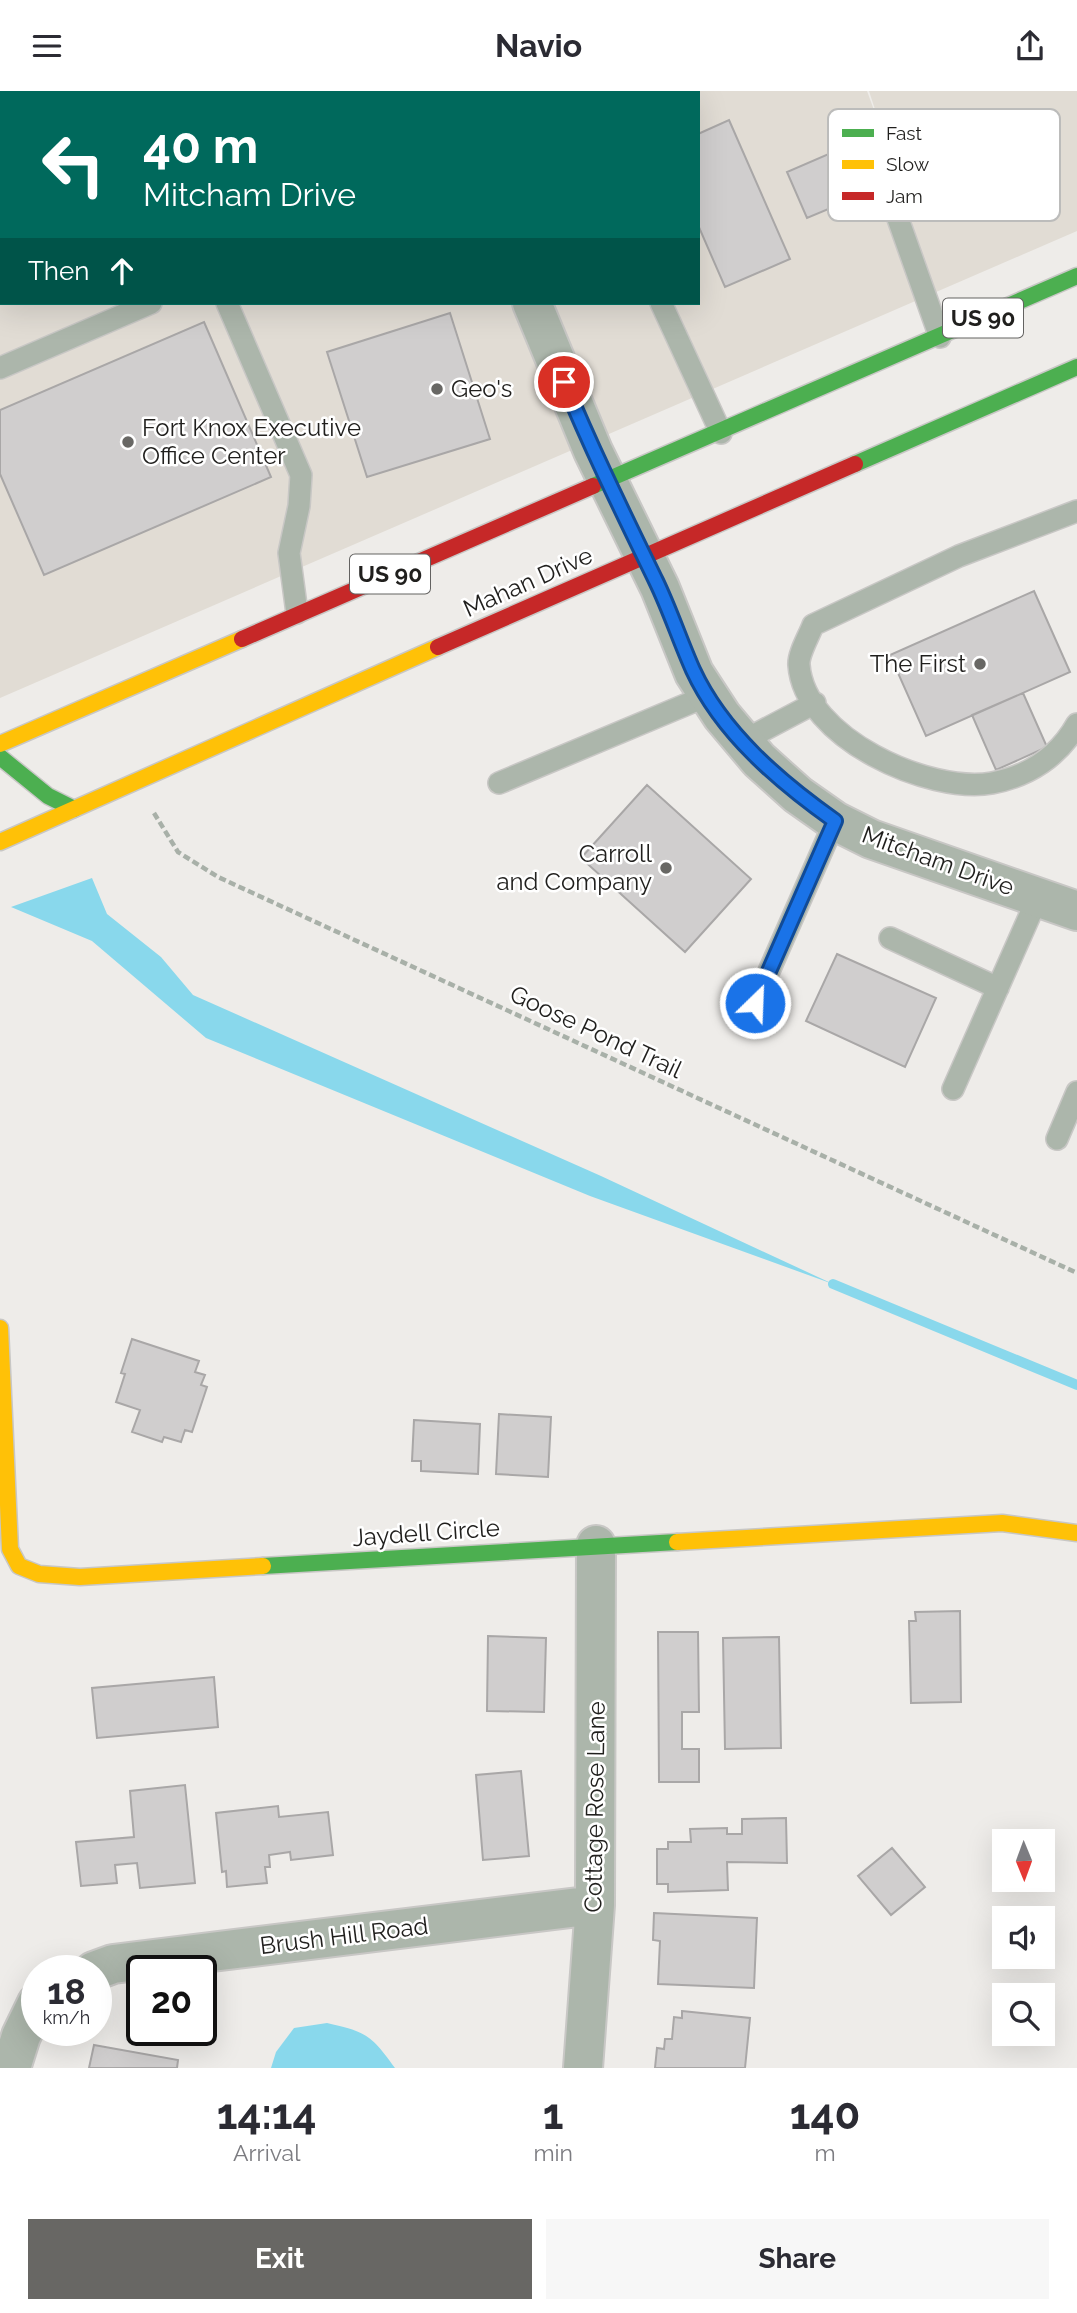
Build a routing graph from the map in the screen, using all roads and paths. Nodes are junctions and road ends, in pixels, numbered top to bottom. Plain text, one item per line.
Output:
1 (899, 221) edge
2 (1077, 276) edge
3 (146, 305) edge
4 (228, 305) edge
5 (533, 305) edge
6 (662, 305) edge
7 (940, 337) junction
8 (1077, 367) edge
9 (0, 368) edge
10 (720, 433) junction
11 (608, 482) junction
12 (1077, 511) edge
13 (644, 555) junction
14 (297, 613) junction
15 (709, 695) junction
16 (815, 703) junction
17 (1077, 725) edge
18 (743, 741) junction
19 (0, 744) edge
20 (0, 757) edge
21 (134, 782) junction
22 (499, 783) dead end
23 (74, 809) junction
24 (835, 821) junction
25 (0, 842) edge
26 (1066, 904) edge
27 (890, 937) dead end
28 (998, 988) junction
29 (755, 1003) dead end
30 (953, 1089) dead end
31 (1077, 1092) edge
32 (1057, 1139) dead end
33 (1077, 1273) edge
34 (0, 1328) edge
35 (1077, 1533) edge
36 (4, 1537) edge
37 (596, 1545) junction
38 (595, 1905) junction
39 (112, 1964) edge
40 (21, 2036) edge
41 (11, 2068) edge
42 (583, 2068) edge

1 - 7 lane
2 - 7 main road, US 90
3 - 9 lane
4 - 14 lane
5 - 11 street, Mitcham Drive
6 - 10 lane
7 - 10 main road, US 90
8 - 13 main road, Mahan Drive
10 - 11 main road, US 90
11 - 13 street, Mitcham Drive
11 - 14 main road, US 90
12 - 16 lane
13 - 15 street, Mitcham Drive
13 - 21 main road, Mahan Drive
14 - 19 main road, US 90
15 - 18 street, Mitcham Drive
15 - 22 lane
16 - 17 lane
16 - 18 lane
18 - 24 street, Mitcham Drive
20 - 23 main road
21 - 23 main road, Mahan Drive
21 - 33 path, Goose Pond Trail
23 - 25 main road, Mahan Drive
24 - 26 street, Mitcham Drive
24 - 29 lane
26 - 28 lane
27 - 28 lane
28 - 30 lane
31 - 32 lane
34 - 36 main road, Jaydell Circle
35 - 37 main road, Jaydell Circle
36 - 37 main road, Jaydell Circle
37 - 38 street, Cottage Rose Lane
38 - 39 street, Brush Hill Road
38 - 42 street, Cottage Rose Lane
40 - 41 street

